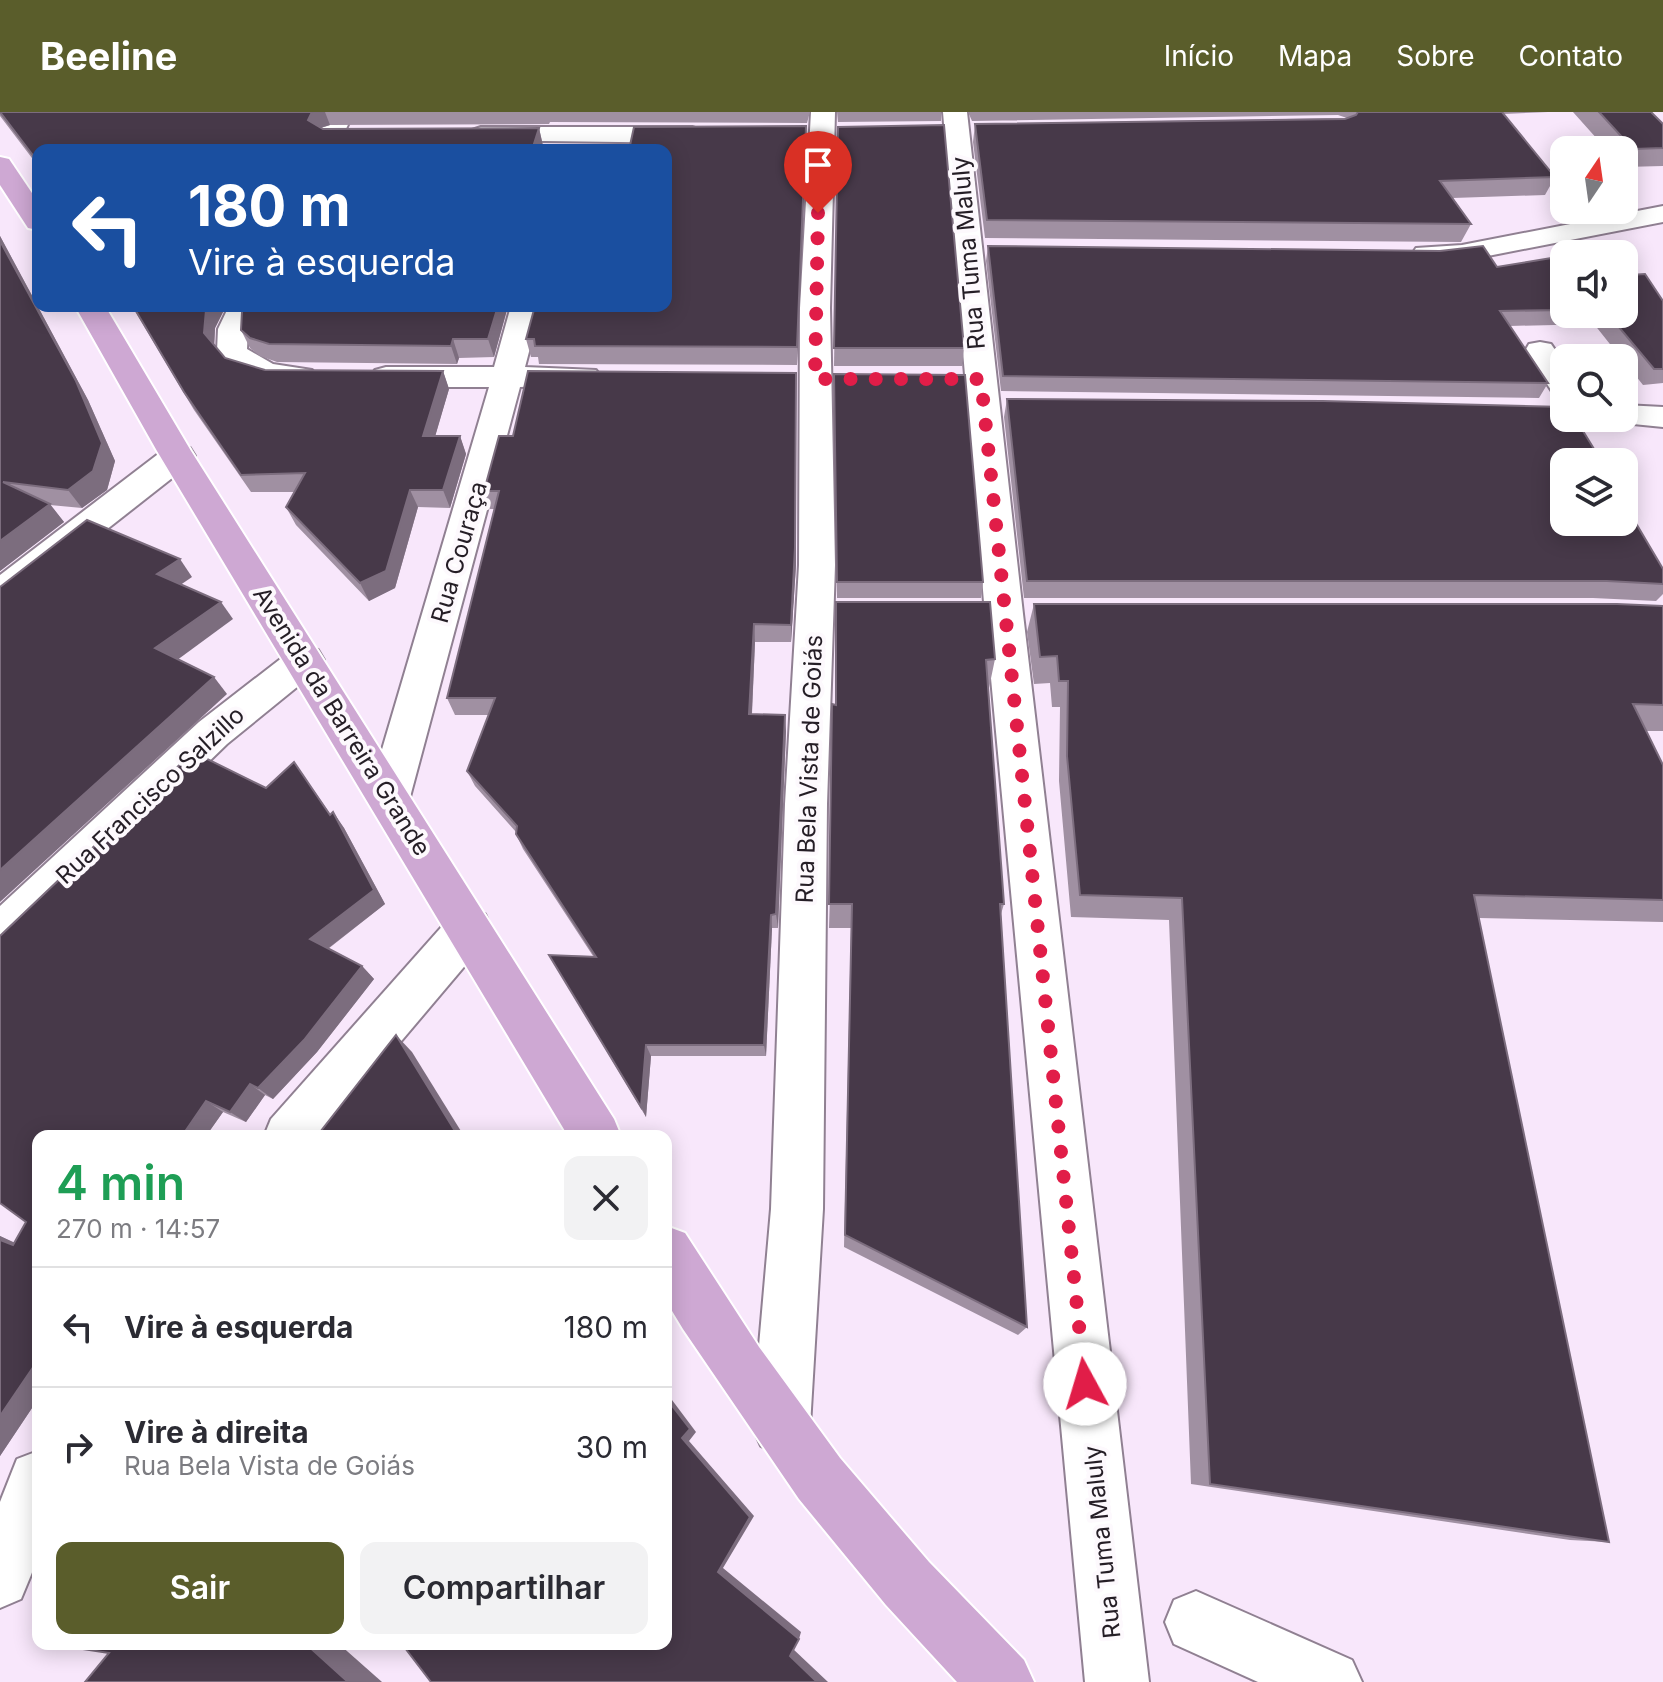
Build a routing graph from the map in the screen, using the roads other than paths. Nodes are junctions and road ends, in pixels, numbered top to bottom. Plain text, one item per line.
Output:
1 (310, 114) edge
2 (954, 125) edge
3 (823, 127) edge
4 (333, 131) edge
5 (569, 132) edge
6 (719, 134) edge
7 (457, 135) edge
8 (362, 136) edge
9 (3, 177) edge
10 (32, 214) edge
11 (1663, 214) edge
12 (1402, 254) edge
13 (94, 312) edge
14 (241, 312) edge
15 (524, 312) edge
16 (1540, 351) dead end
17 (331, 377) edge
18 (363, 377) edge
19 (506, 377) junction
20 (616, 378) edge
21 (1550, 378) edge
22 (1638, 416) edge
23 (1663, 417) edge
24 (178, 456) junction
25 (0, 594) edge
26 (305, 660) junction
27 (389, 797) junction
28 (469, 928) junction
29 (0, 935) edge
30 (294, 1130) edge
31 (592, 1130) edge
32 (672, 1262) edge
33 (781, 1426) junction
34 (32, 1495) edge
35 (0, 1578) edge
36 (1196, 1622) dead end
37 (1002, 1682) edge
38 (1117, 1682) edge
39 (1330, 1682) edge

1 - 4 street
2 - 38 street, Rua Tuma Maluly
3 - 33 street, Rua Bela Vista de Goiás
4 - 8 street
5 - 6 street
5 - 7 street
9 - 10 main road
11 - 12 street
13 - 24 main road, Avenida da Barreira Grande
14 - 17 street
15 - 19 street, Rua Couraça
16 - 21 street
18 - 19 street
19 - 20 street
19 - 27 street, Rua Couraça
22 - 23 street
24 - 25 street
24 - 26 main road, Avenida da Barreira Grande
26 - 27 main road, Avenida da Barreira Grande
26 - 29 street, Rua Francisco Salzillo
27 - 28 main road, Avenida da Barreira Grande
28 - 30 street
28 - 31 main road, Avenida da Barreira Grande
32 - 33 main road
33 - 37 main road
34 - 35 street
36 - 39 street

